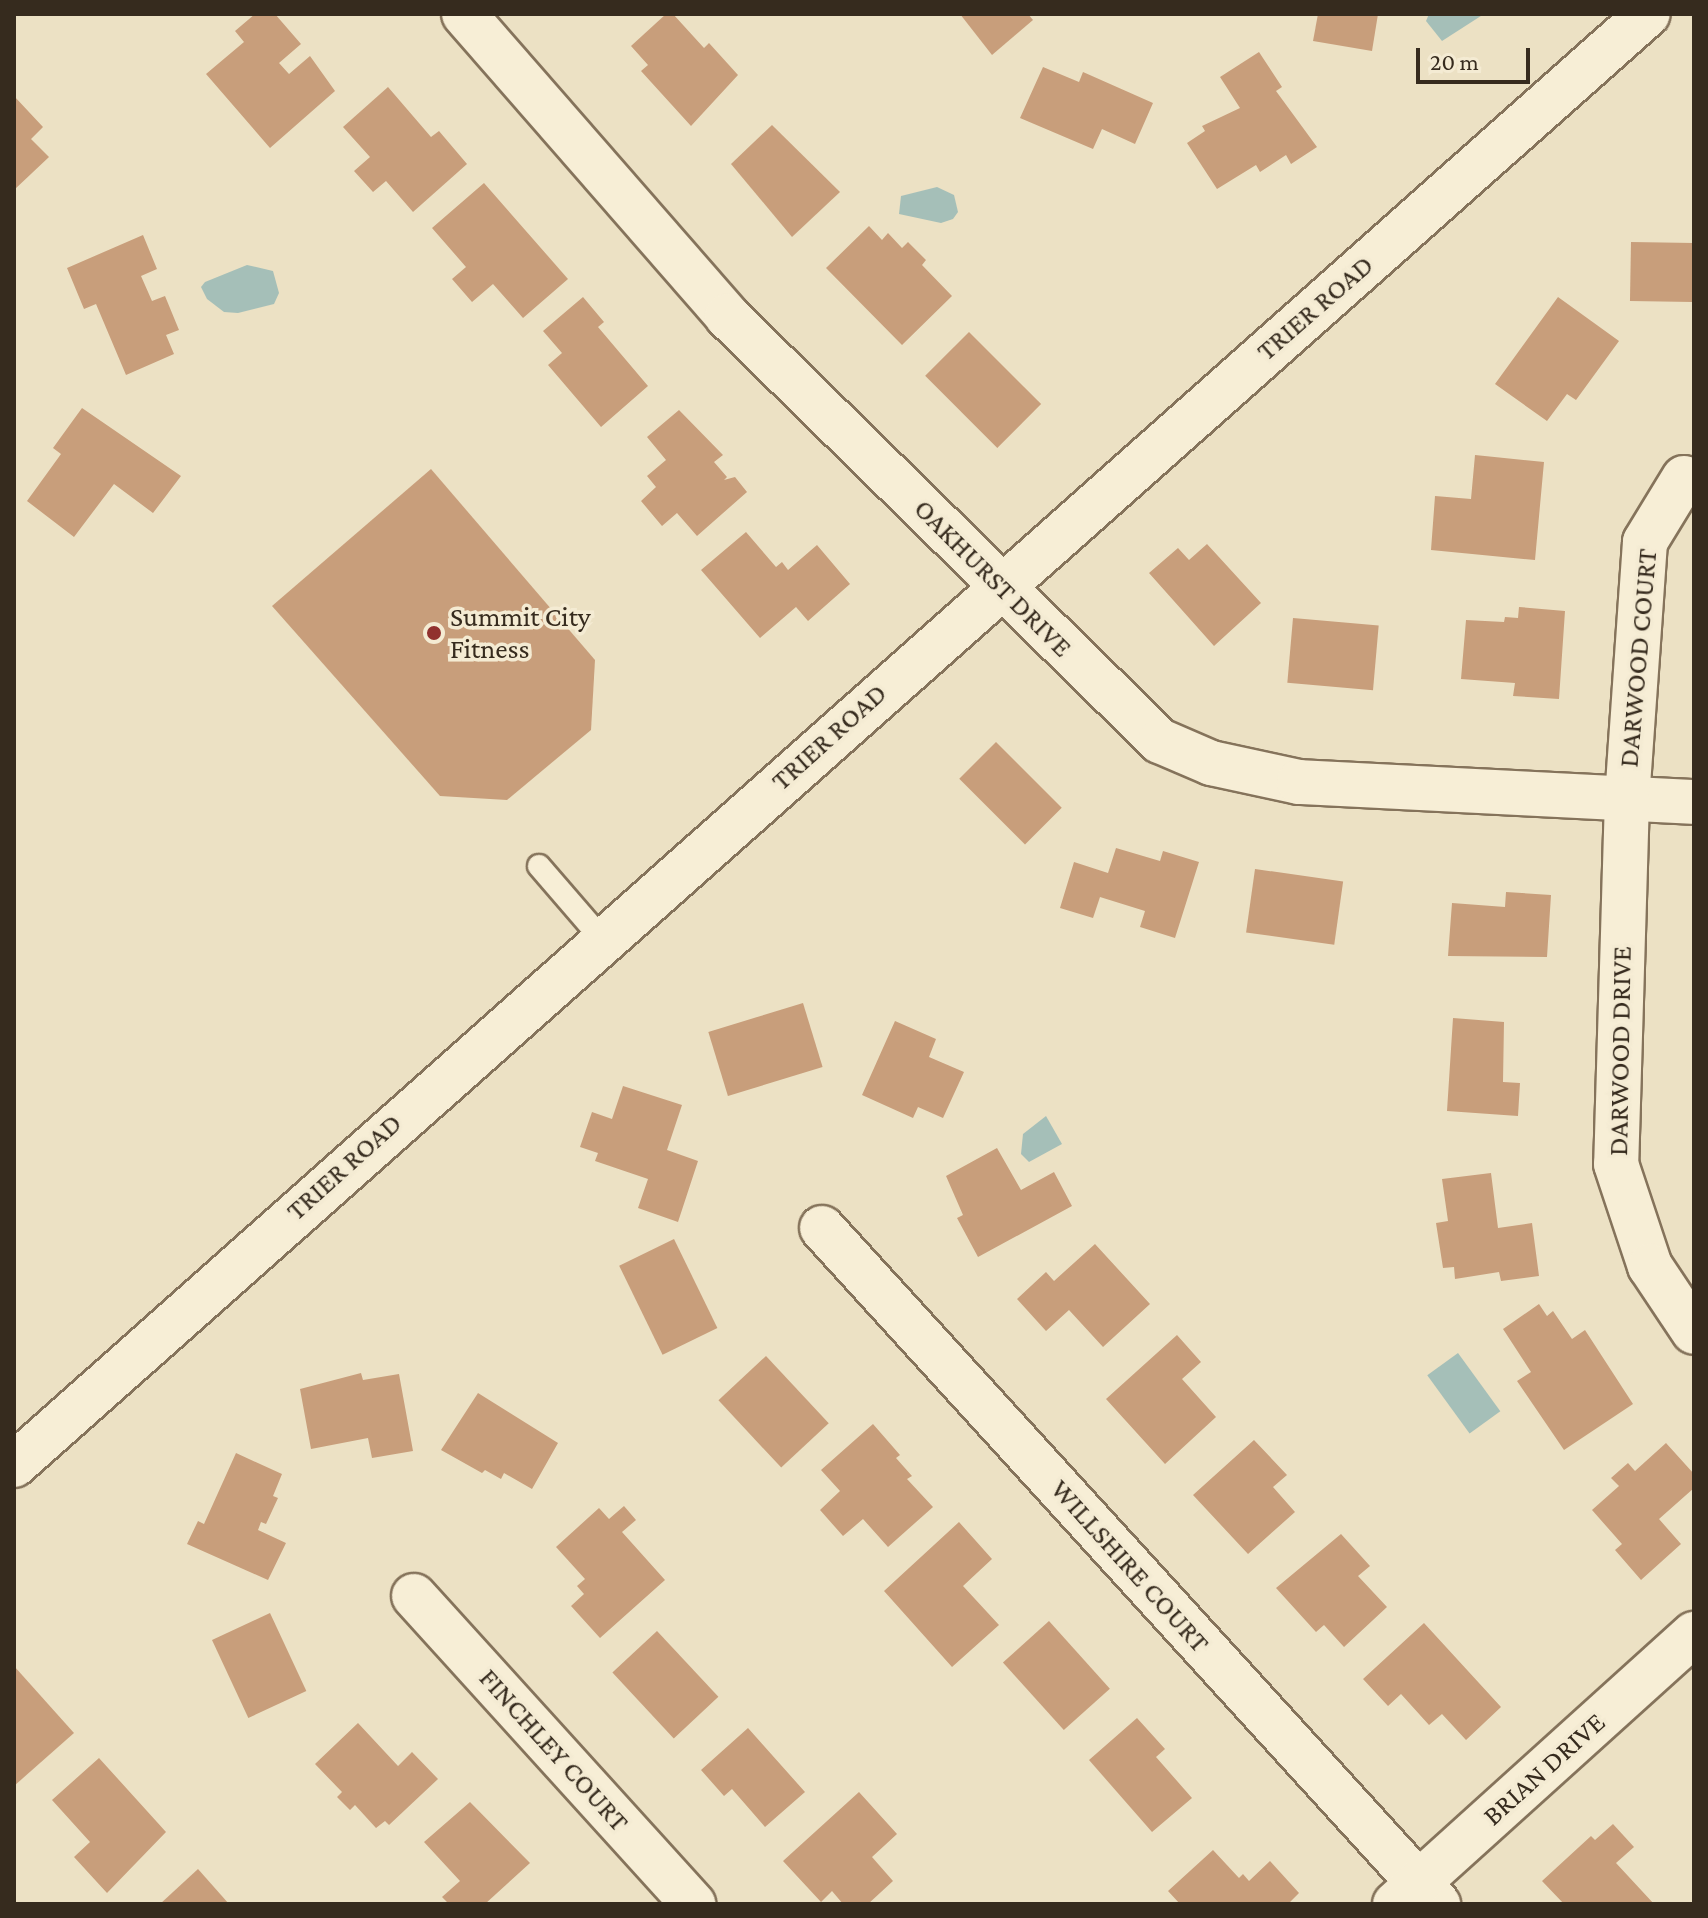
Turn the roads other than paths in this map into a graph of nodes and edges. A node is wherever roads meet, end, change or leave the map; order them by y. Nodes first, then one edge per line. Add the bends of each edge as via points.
1 (464, 14) edge
2 (1648, 14) edge
3 (1684, 478) dead end
4 (999, 586) junction
5 (1627, 799) junction
6 (1694, 802) edge
7 (539, 866) dead end
8 (602, 939) junction
9 (822, 1228) dead end
10 (1694, 1332) edge
11 (14, 1465) edge
12 (414, 1596) dead end
13 (1694, 1634) edge
14 (1417, 1897) edge
15 (693, 1904) edge

1 - 4 street, OAKHURST DRIVE via 727,316
2 - 4 street, TRIER ROAD
3 - 5 street, DARWOOD COURT via 1645,542
4 - 5 street, OAKHURST DRIVE via 1130,716 1160,741 1211,763 1299,782
4 - 8 street, TRIER ROAD
5 - 6 street, OAKHURST DRIVE
5 - 10 street, DARWOOD DRIVE via 1616,1164 1650,1266
7 - 8 lane
8 - 11 street, TRIER ROAD
9 - 14 street, WILLSHIRE COURT
12 - 15 street, FINCHLEY COURT
13 - 14 street, BRIAN DRIVE

